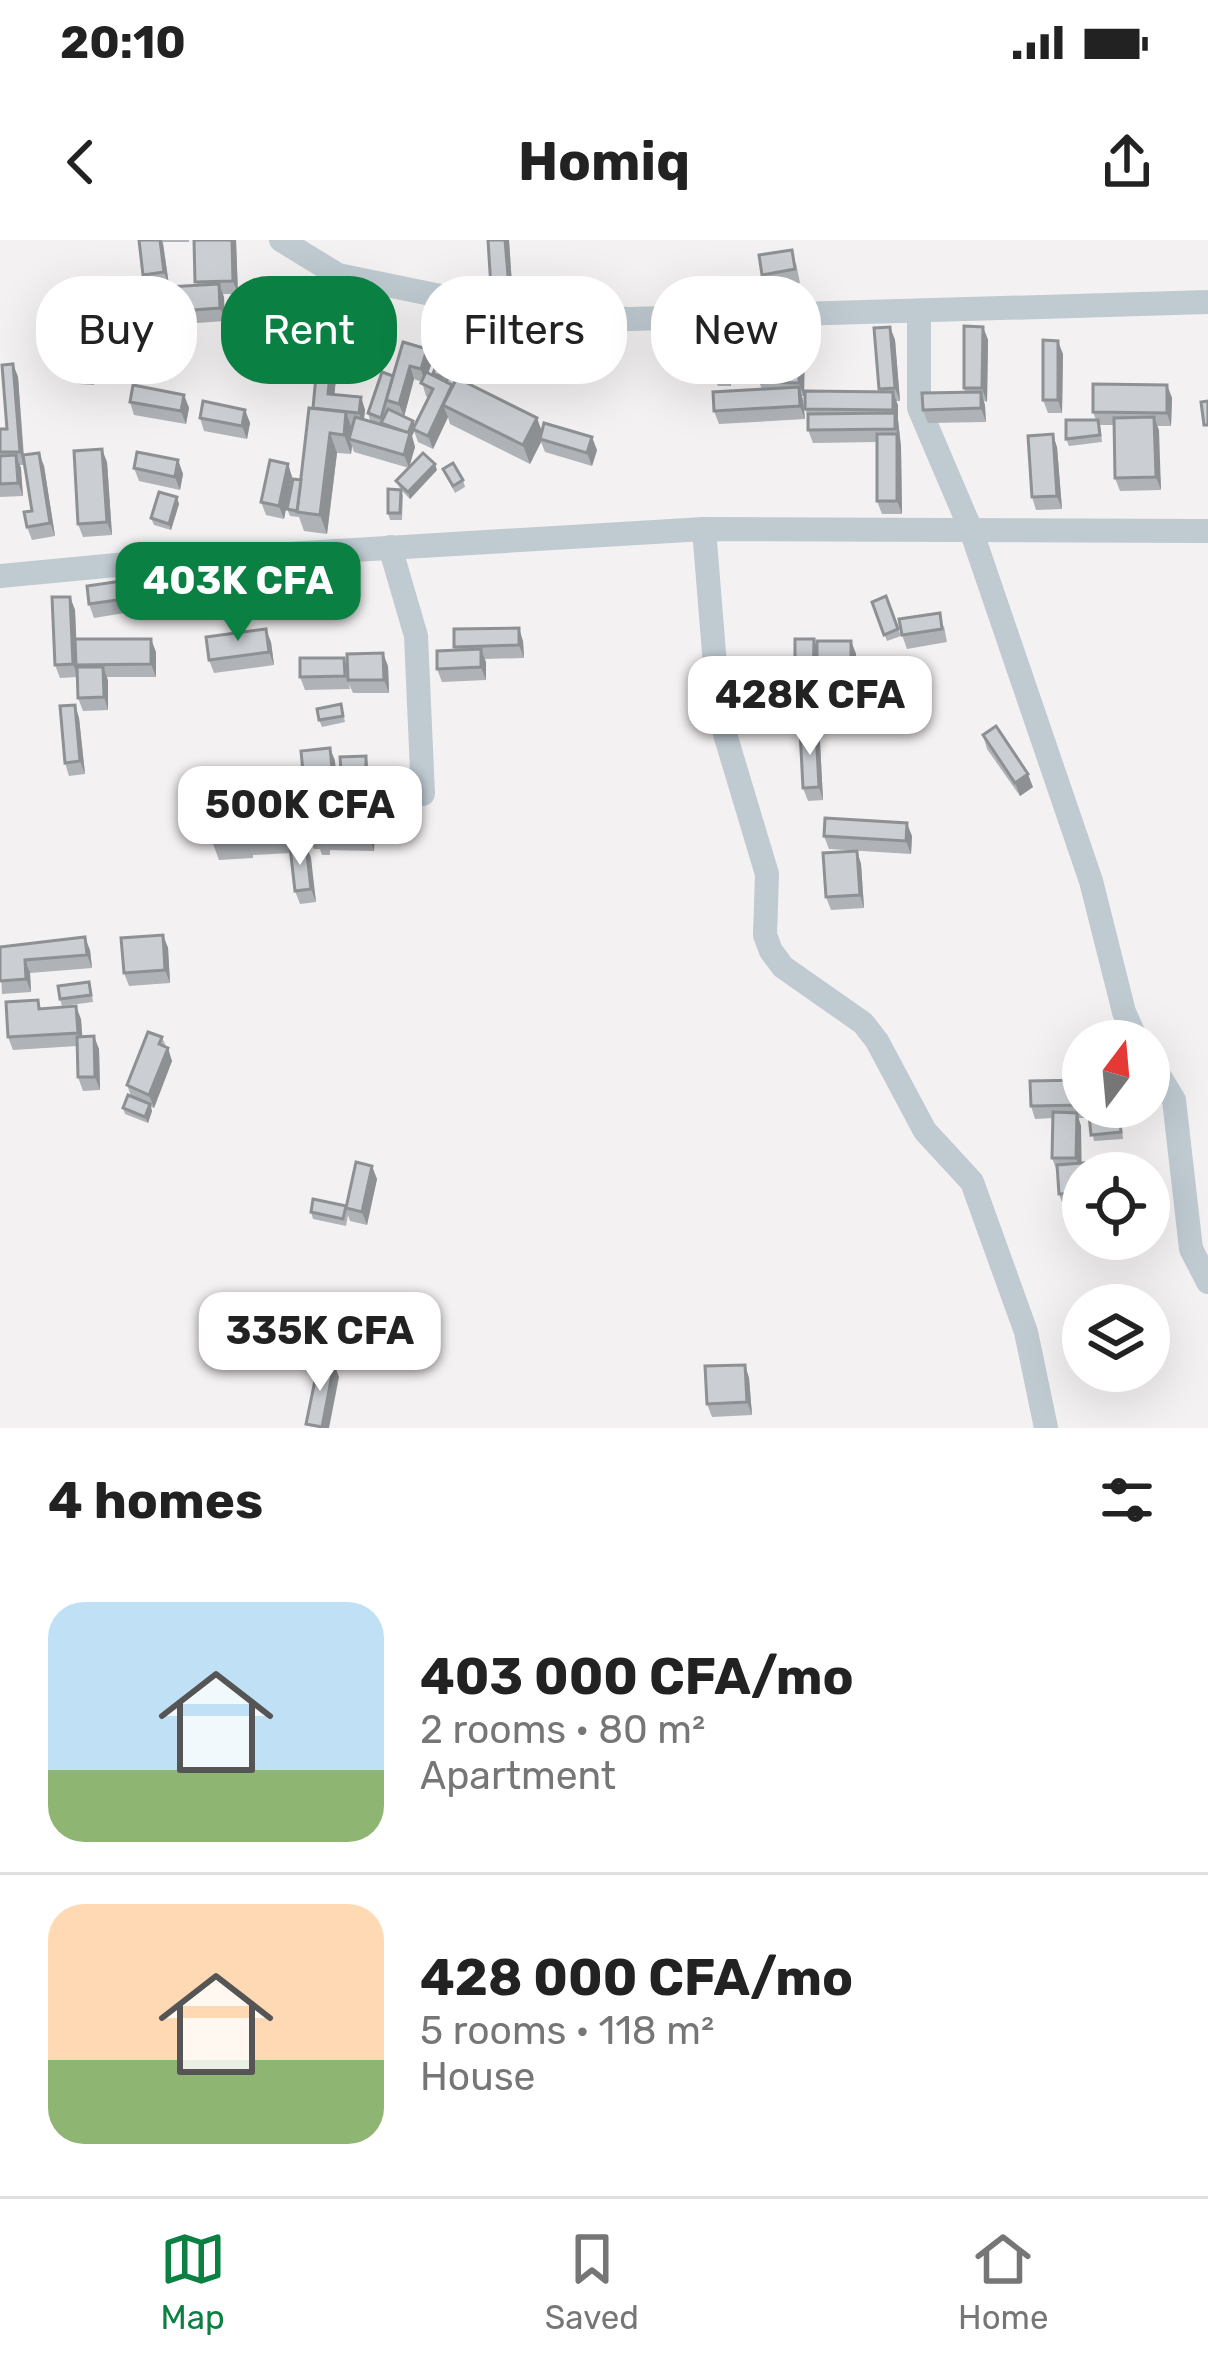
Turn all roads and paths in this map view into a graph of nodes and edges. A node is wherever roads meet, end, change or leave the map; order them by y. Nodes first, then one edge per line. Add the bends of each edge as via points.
1 (280, 240) edge
2 (1208, 302) edge
3 (919, 310) junction
4 (704, 529) junction
5 (971, 530) junction
6 (1208, 531) edge
7 (391, 547) junction
8 (0, 577) edge
9 (423, 794) dead end
10 (1128, 1020) edge
11 (1170, 1093) edge
12 (1208, 1282) edge
13 (1046, 1428) edge

1 - 3 street via 338,275 533,315
2 - 3 street
3 - 5 street via 919,408
4 - 5 street
4 - 7 street
4 - 13 street via 717,690 766,874 771,951 863,1023 925,1131 972,1182 1026,1332
5 - 6 street
5 - 10 street via 1091,881
7 - 8 street
7 - 9 street via 416,635
11 - 12 street via 1192,1249

